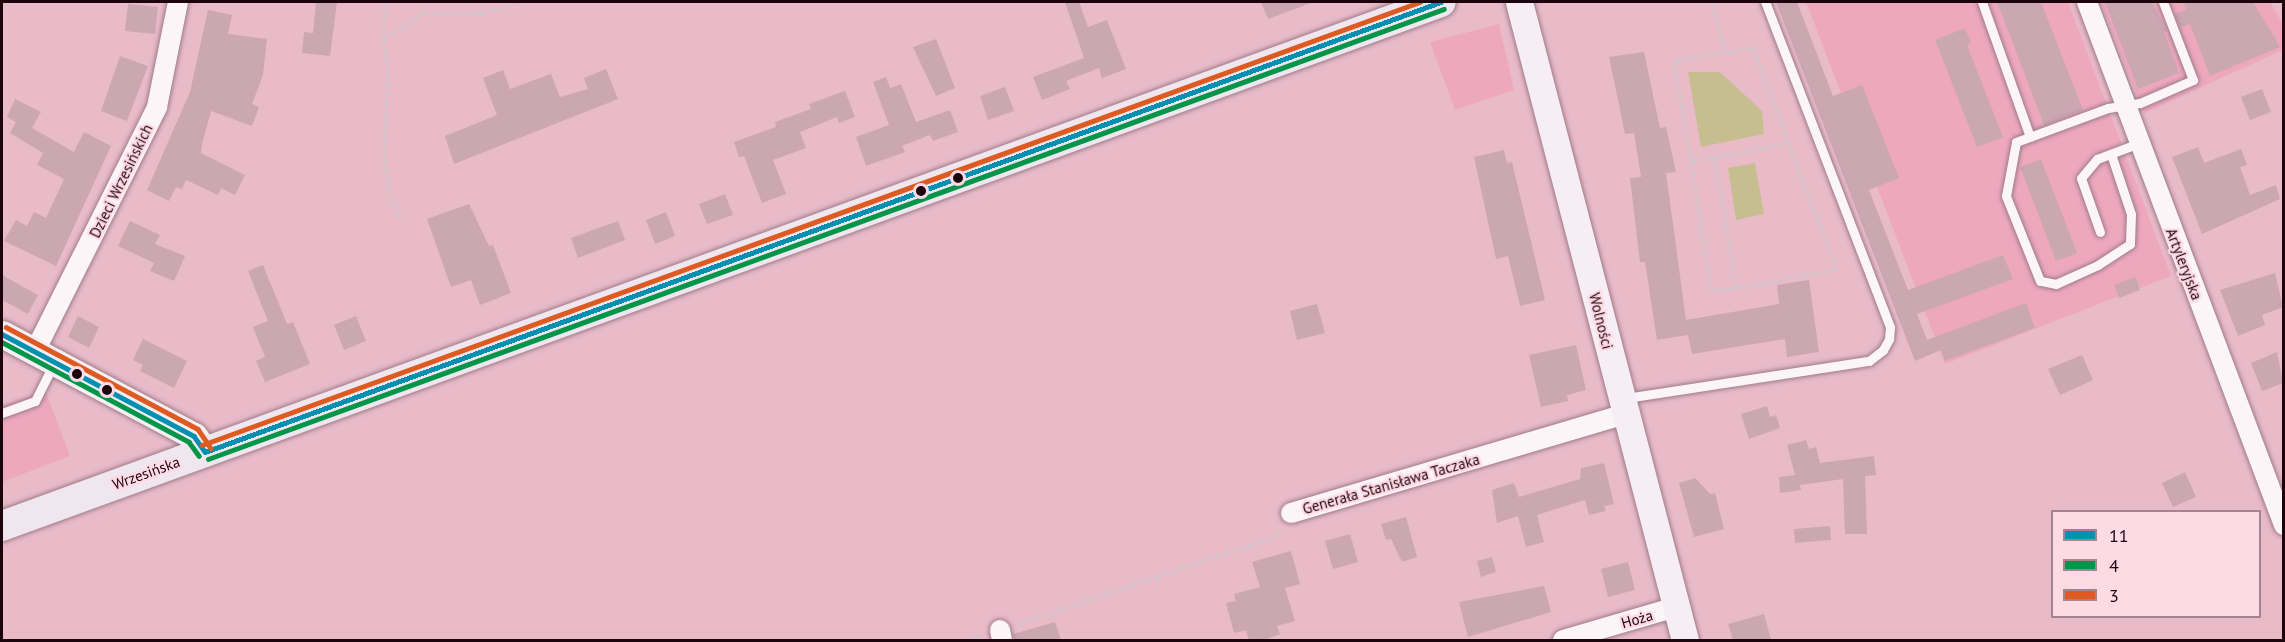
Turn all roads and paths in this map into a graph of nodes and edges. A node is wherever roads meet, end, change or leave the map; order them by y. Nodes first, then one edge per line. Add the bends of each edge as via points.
1 (178, 2) edge
2 (386, 2) edge
3 (521, 2) edge
4 (1441, 2) edge
5 (1520, 2) edge
6 (1712, 2) edge
7 (1765, 2) edge
8 (1982, 2) edge
9 (2087, 2) edge
10 (2163, 2) edge
11 (383, 38) junction
12 (1725, 49) junction
13 (2125, 106) junction
14 (2030, 137) junction
15 (1789, 142) junction
16 (2139, 143) junction
17 (2111, 154) junction
18 (1714, 158) junction
19 (1690, 161) junction
20 (400, 217) dead end
21 (2100, 232) dead end
22 (1737, 288) junction
23 (2, 334) edge
24 (45, 357) junction
25 (1622, 406) junction
26 (2, 413) edge
27 (205, 452) junction
28 (1291, 513) joint
29 (2283, 525) edge
30 (2, 526) edge
31 (1676, 608) junction
32 (1001, 635) edge
33 (965, 640) edge
34 (1563, 640) edge
35 (1685, 640) edge

1 - 24 street, Dzieci Wrzesińskich via 157,107
2 - 11 path
3 - 11 path via 480,13 422,14
4 - 27 main road, Wrzesińska
5 - 25 street, Wolności
6 - 12 path
7 - 25 lane via 1890,327 1889,339 1869,361
8 - 14 lane
9 - 13 street, Artyleryjska
10 - 13 lane via 2193,80
11 - 20 path via 388,73 384,156 391,195
12 - 15 path via 1754,47
12 - 19 path via 1674,61
13 - 14 lane via 2108,108
13 - 16 street, Artyleryjska
14 - 17 lane via 2016,142 2006,196 2040,281 2056,284 2098,266 2130,244 2131,214
15 - 18 path
15 - 22 path via 1836,269
16 - 17 lane
16 - 29 street, Artyleryjska
17 - 21 lane via 2097,159 2081,178
18 - 19 path
18 - 22 path
19 - 22 path via 1712,290
23 - 24 street
24 - 26 lane via 35,400
24 - 27 street via 194,436
25 - 28 street, Generała Stanisława Taczaka
25 - 31 street, Wolności
27 - 30 main road, Wrzesińska
28 - 32 path, Generała Stanisława Taczaka via 1274,537
31 - 34 street, Hoża
31 - 35 street, Wolności
32 - 33 path, Generała Stanisława Taczaka

